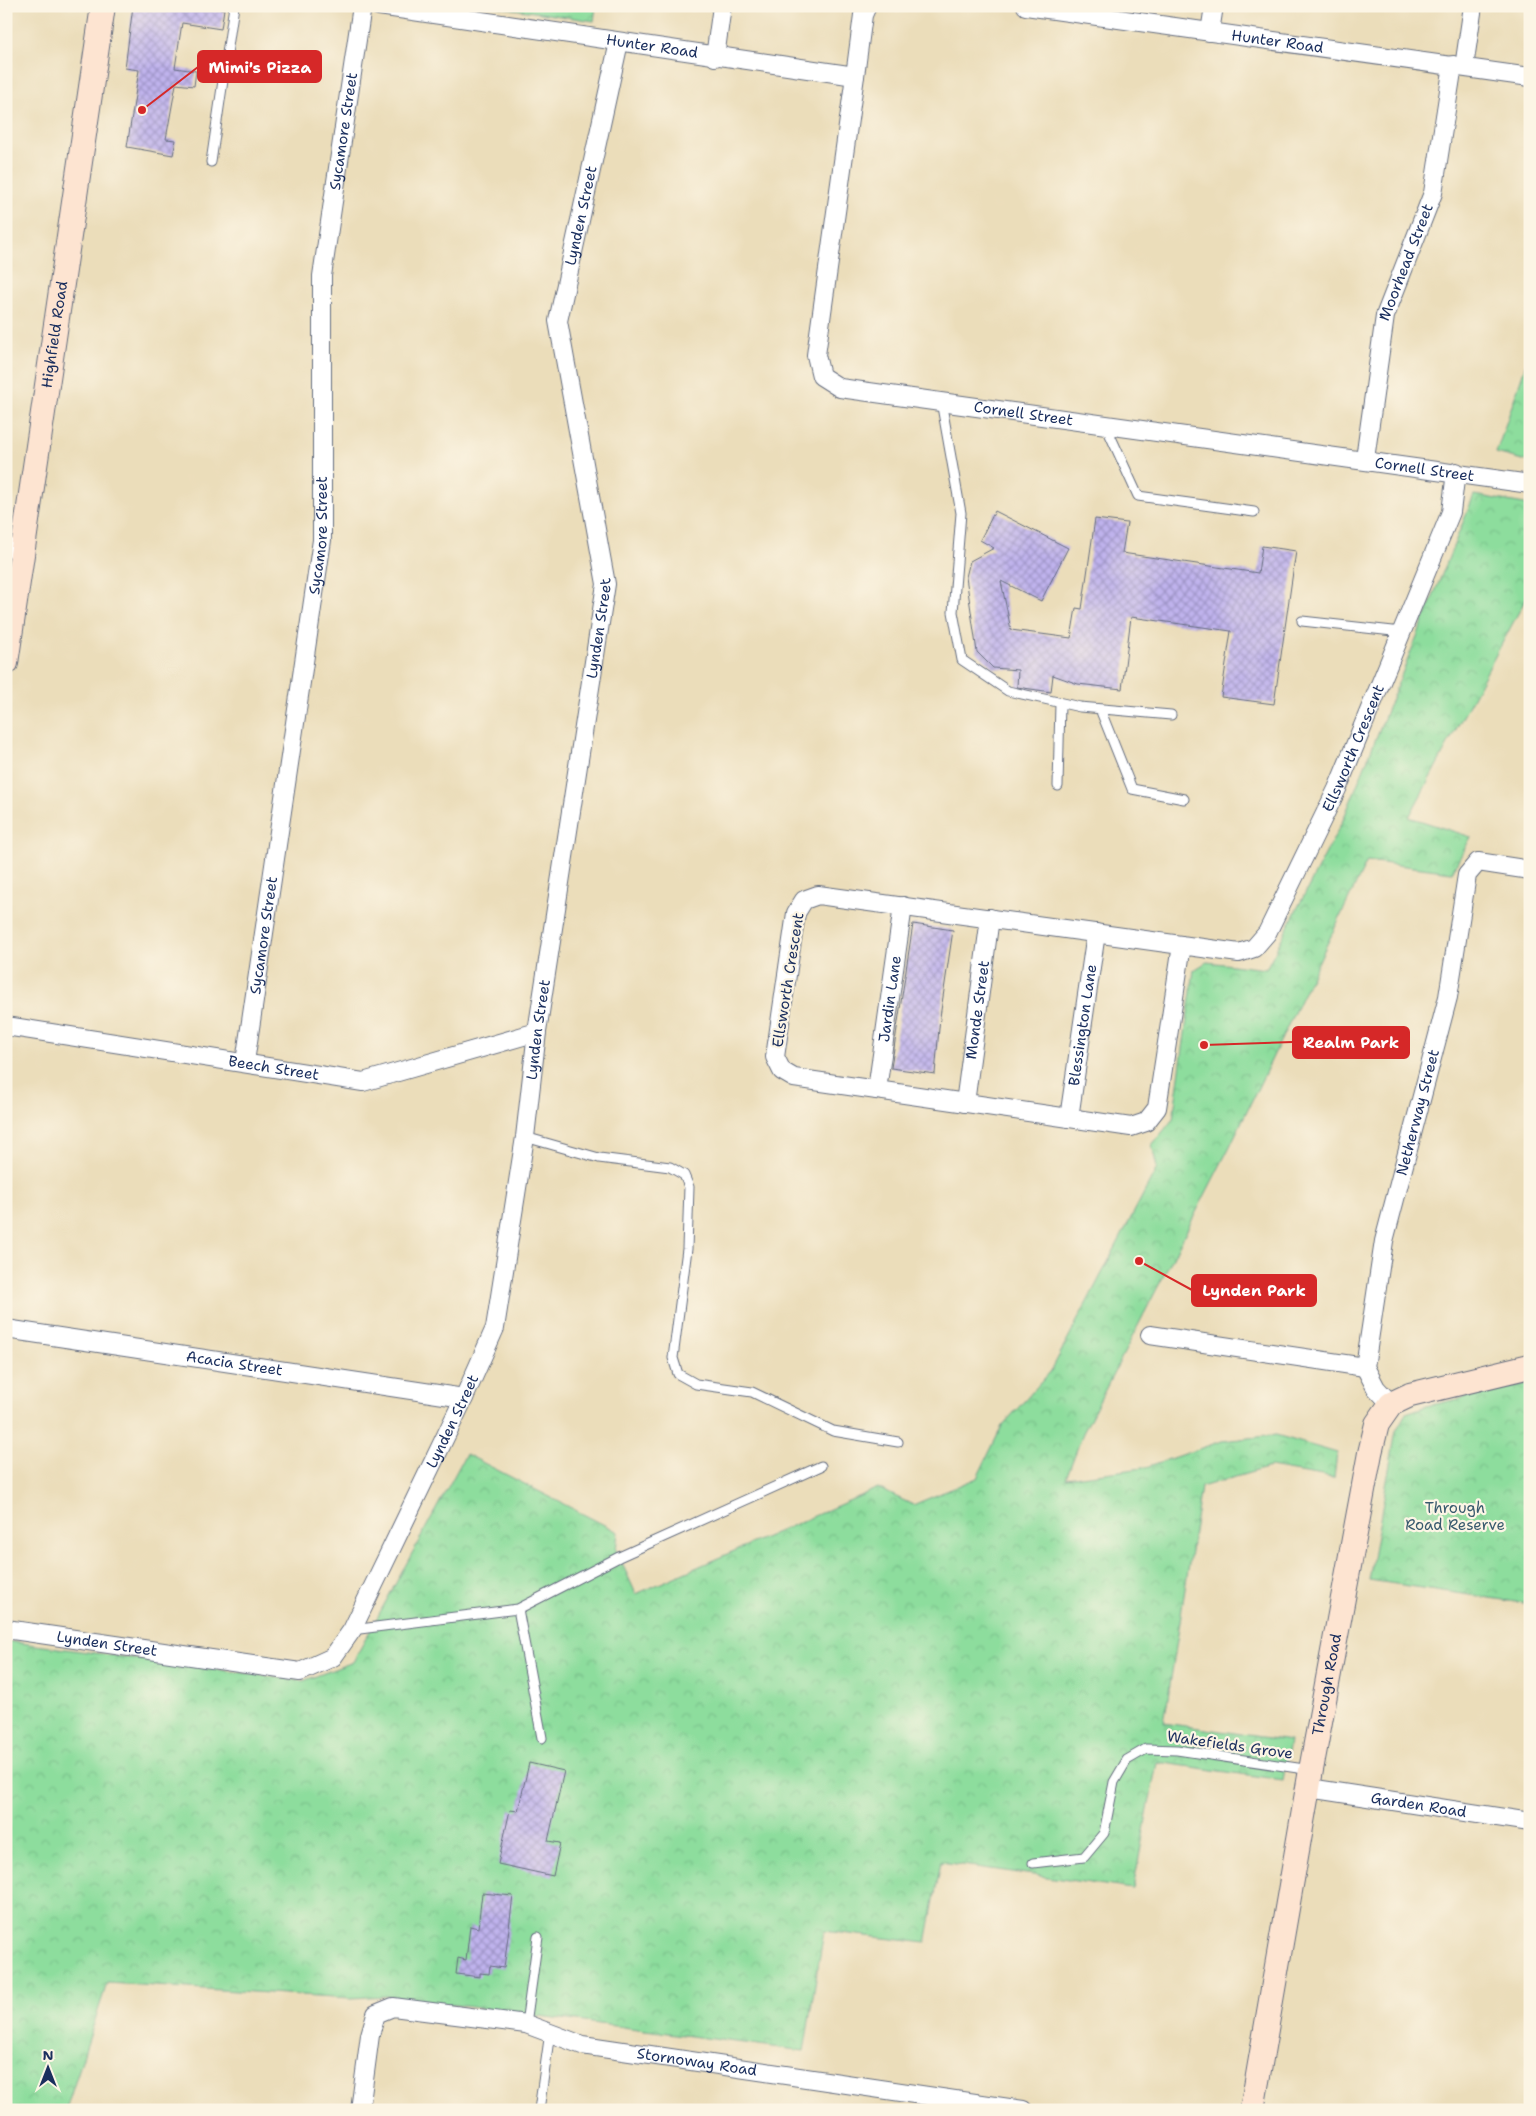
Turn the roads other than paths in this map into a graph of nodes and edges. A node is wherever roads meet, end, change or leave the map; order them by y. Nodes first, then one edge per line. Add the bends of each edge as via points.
1 (103, 6) edge
2 (234, 6) edge
3 (362, 6) edge
4 (379, 6) edge
5 (722, 6) edge
6 (867, 6) edge
7 (1026, 6) edge
8 (1214, 6) edge
9 (1473, 6) edge
10 (1210, 32) junction
11 (619, 42) junction
12 (715, 56) junction
13 (1458, 66) junction
14 (855, 76) junction
15 (1530, 77) edge
16 (211, 162) dead end
17 (941, 401) junction
18 (1105, 424) junction
19 (1364, 459) junction
20 (1456, 472) junction
21 (1530, 484) edge
22 (1254, 512) dead end
23 (14, 549) edge
24 (1302, 621) dead end
25 (1403, 632) junction
26 (6, 662) edge
27 (1060, 703) junction
28 (1100, 709) junction
29 (1170, 715) dead end
30 (1058, 786) dead end
31 (1184, 799) dead end
32 (1530, 870) edge
33 (903, 906) junction
34 (990, 918) junction
35 (1096, 932) junction
36 (1182, 945) junction
37 (6, 1026) edge
38 (537, 1032) junction
39 (245, 1062) junction
40 (877, 1090) junction
41 (965, 1103) junction
42 (1069, 1118) junction
43 (525, 1137) junction
44 (6, 1330) edge
45 (1150, 1335) dead end
46 (1530, 1366) edge
47 (1365, 1367) junction
48 (464, 1398) junction
49 (1391, 1404) junction
50 (898, 1442) dead end
51 (822, 1466) dead end
52 (518, 1609) junction
53 (6, 1629) edge
54 (352, 1630) junction
55 (542, 1738) dead end
56 (1310, 1779) junction
57 (1530, 1822) edge
58 (1033, 1863) dead end
59 (538, 1937) dead end
60 (526, 2024) junction
61 (550, 2032) junction
62 (360, 2110) edge
63 (539, 2110) edge
64 (1023, 2110) edge
65 (1252, 2110) edge

1 - 23 street, Highfield Road
2 - 16 lane
3 - 39 street, Sycamore Street via 322,276 322,540
4 - 11 street, Hunter Road
5 - 12 street
6 - 14 street
7 - 10 street, Hunter Road
8 - 10 street
9 - 13 street, Moorhead Street
10 - 13 street, Hunter Road
11 - 12 street, Hunter Road
11 - 38 street, Lynden Street via 558,321 606,584
12 - 14 street, Hunter Road
13 - 15 street, Hunter Road
13 - 19 street, Moorhead Street via 1434,193 1385,316
14 - 17 street, Cornell Street via 816,355 822,376 840,388
17 - 18 street, Cornell Street
17 - 27 lane via 961,513 953,612 962,660 1008,691
18 - 19 street, Cornell Street
18 - 22 lane via 1138,496
19 - 20 street, Cornell Street
20 - 21 street, Cornell Street
20 - 25 street, Ellsworth Crescent via 1451,512
23 - 26 street, Highfield Road
24 - 25 lane
25 - 36 street, Ellsworth Crescent via 1337,789 1267,933 1254,948 1239,954
27 - 28 lane
27 - 30 lane
28 - 29 lane
28 - 31 lane via 1132,789
32 - 47 street, Netherway Street via 1478,862 1467,876 1448,997 1384,1241
33 - 34 street, Ellsworth Crescent
33 - 40 street, Jardin Lane
33 - 40 street, Ellsworth Crescent via 818,895 804,900 796,913 776,1057 782,1071 794,1078
34 - 35 street, Ellsworth Crescent
34 - 41 street, Monde Street
35 - 36 street, Ellsworth Crescent
35 - 42 street, Blessington Lane
36 - 42 street, Ellsworth Crescent via 1157,1108 1146,1122 1131,1127
37 - 39 street, Beech Street
38 - 39 street, Beech Street via 363,1082
38 - 43 street, Lynden Street
40 - 41 street, Ellsworth Crescent
41 - 42 street, Ellsworth Crescent
43 - 48 street, Lynden Street via 495,1328
43 - 50 lane via 599,1158 670,1167 684,1175 689,1187 687,1249 672,1358 678,1374 696,1384 752,1392 833,1431
44 - 48 street, Acacia Street
45 - 47 street
46 - 49 street via 1410,1395
47 - 49 street via 1376,1388
48 - 54 street, Lynden Street
49 - 56 street, Through Road via 1378,1424 1370,1453
51 - 52 lane via 619,1557
52 - 54 lane
52 - 55 lane
53 - 54 street, Lynden Street via 300,1672 334,1657
56 - 57 street, Garden Road
56 - 58 lane, Wakefields Grove via 1177,1750 1146,1749 1127,1760 1114,1782 1104,1833 1084,1857
56 - 65 street, Through Road
59 - 60 lane
60 - 61 street, Stornoway Road
60 - 62 street, Stornoway Road via 393,2007 376,2014
61 - 63 lane
61 - 64 street, Stornoway Road via 582,2045

